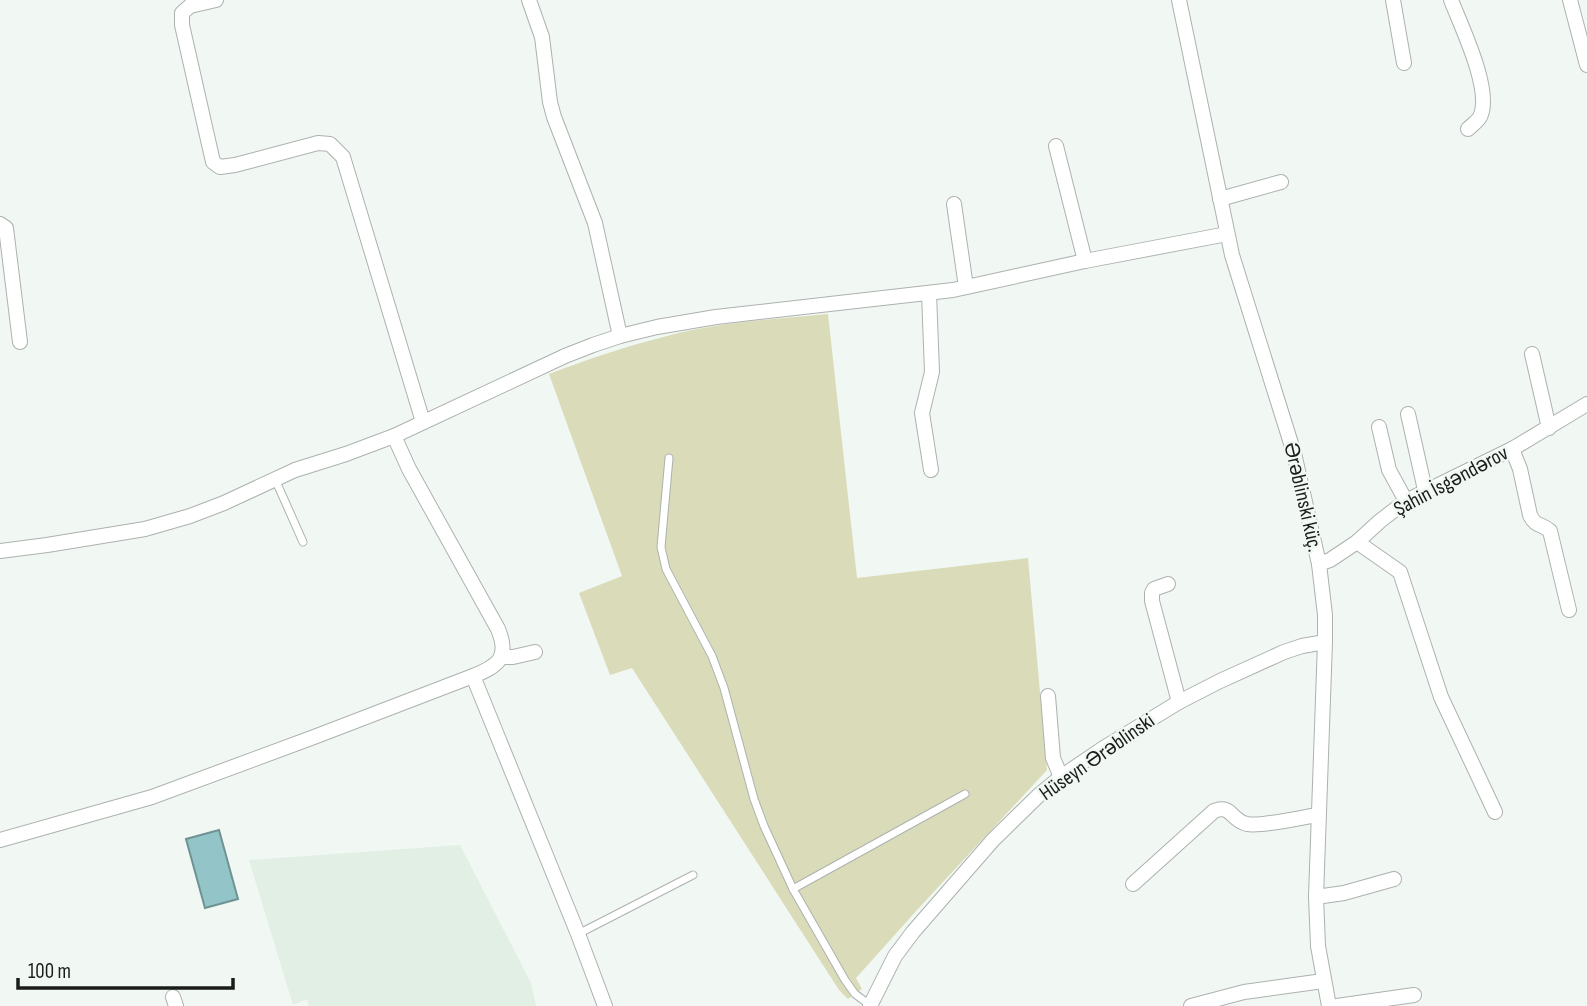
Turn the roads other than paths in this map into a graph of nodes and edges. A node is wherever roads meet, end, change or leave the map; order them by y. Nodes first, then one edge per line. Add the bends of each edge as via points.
1 (216, 0) edge
2 (529, 0) edge
3 (1179, 0) edge
4 (1393, 0) edge
5 (1451, 0) edge
6 (1570, 0) edge
7 (1404, 63) dead end
8 (1587, 65) edge
9 (1468, 129) dead end
10 (1056, 146) dead end
11 (1281, 182) dead end
12 (1220, 199) junction
13 (954, 204) dead end
14 (0, 224) edge
15 (1227, 234) junction
16 (1085, 261) junction
17 (966, 287) junction
18 (929, 293) junction
19 (620, 336) junction
20 (20, 342) dead end
21 (1532, 354) dead end
22 (1587, 404) edge
23 (1408, 414) dead end
24 (423, 422) junction
25 (1379, 427) dead end
26 (1549, 428) junction
27 (394, 436) junction
28 (1512, 449) junction
29 (669, 458) dead end
30 (931, 470) dead end
31 (274, 479) junction
32 (1425, 490) junction
33 (1406, 501) junction
34 (303, 542) dead end
35 (1357, 542) junction
36 (0, 551) edge
37 (1319, 564) junction
38 (1168, 584) dead end
39 (1569, 610) dead end
40 (1325, 642) junction
41 (535, 652) dead end
42 (501, 657) junction
43 (473, 676) junction
44 (1048, 695) dead end
45 (1179, 702) junction
46 (1062, 777) junction
47 (965, 794) dead end
48 (1495, 812) dead end
49 (1318, 815) junction
50 (0, 840) edge
51 (693, 875) dead end
52 (1394, 880) dead end
53 (1133, 884) dead end
54 (793, 890) junction
55 (1316, 897) junction
56 (579, 934) junction
57 (1323, 981) junction
58 (1414, 995) dead end
59 (605, 1006) edge
60 (870, 1006) edge
61 (1191, 1006) edge
62 (1329, 1006) edge
63 (1337, 1006) edge

1 - 24 street via 190,6 182,13 213,162 220,167 235,166 318,143 330,144 343,157
2 - 19 street via 542,37 554,117 595,223
3 - 12 street, Ərəblinski küç.
4 - 7 street
5 - 9 street via 1481,82 1479,119
6 - 8 street
10 - 16 street
11 - 12 street
12 - 15 street, Ərəblinski küç.
13 - 17 street
14 - 20 street via 6,228
15 - 16 street
15 - 37 street, Ərəblinski küç. via 1291,441
16 - 17 street
17 - 18 street
18 - 19 street via 716,317
18 - 30 street via 932,372 922,413
19 - 24 street via 565,356
21 - 26 street
22 - 26 street, Şahin İsgəndərov
23 - 32 street
24 - 27 street
25 - 33 street via 1389,470
26 - 28 street, Şahin İsgəndərov
27 - 31 street
27 - 42 street via 498,629
28 - 32 street, Şahin İsgəndərov
28 - 39 street via 1530,516 1550,531
29 - 54 lane via 661,547 666,569 712,656 754,799
31 - 34 lane
31 - 36 street via 172,522
32 - 33 street, Şahin İsgəndərov
33 - 35 street, Şahin İsgəndərov
35 - 37 street, Şahin İsgəndərov
35 - 48 street via 1399,572 1438,690
37 - 40 street, Ərəblinski küç.
38 - 45 street via 1154,589 1152,601
40 - 45 street, Hüseyn Ərəblinski via 1284,652
40 - 49 street, Ərəblinski küç.
41 - 42 street
42 - 43 street via 498,664
43 - 50 street via 152,797
43 - 56 street
44 - 46 street via 1053,758
45 - 46 street, Hüseyn Ərəblinski
46 - 60 street, Hüseyn Ərəblinski via 993,840 913,932 895,956
47 - 54 lane
49 - 53 street via 1250,825 1221,808
49 - 55 street, Ərəblinski küç.
51 - 56 lane
52 - 55 street
54 - 60 lane via 845,981
55 - 57 street, Ərəblinski küç.
56 - 59 street
57 - 61 street via 1244,992
57 - 62 street, Ərəblinski küç.
58 - 63 street

